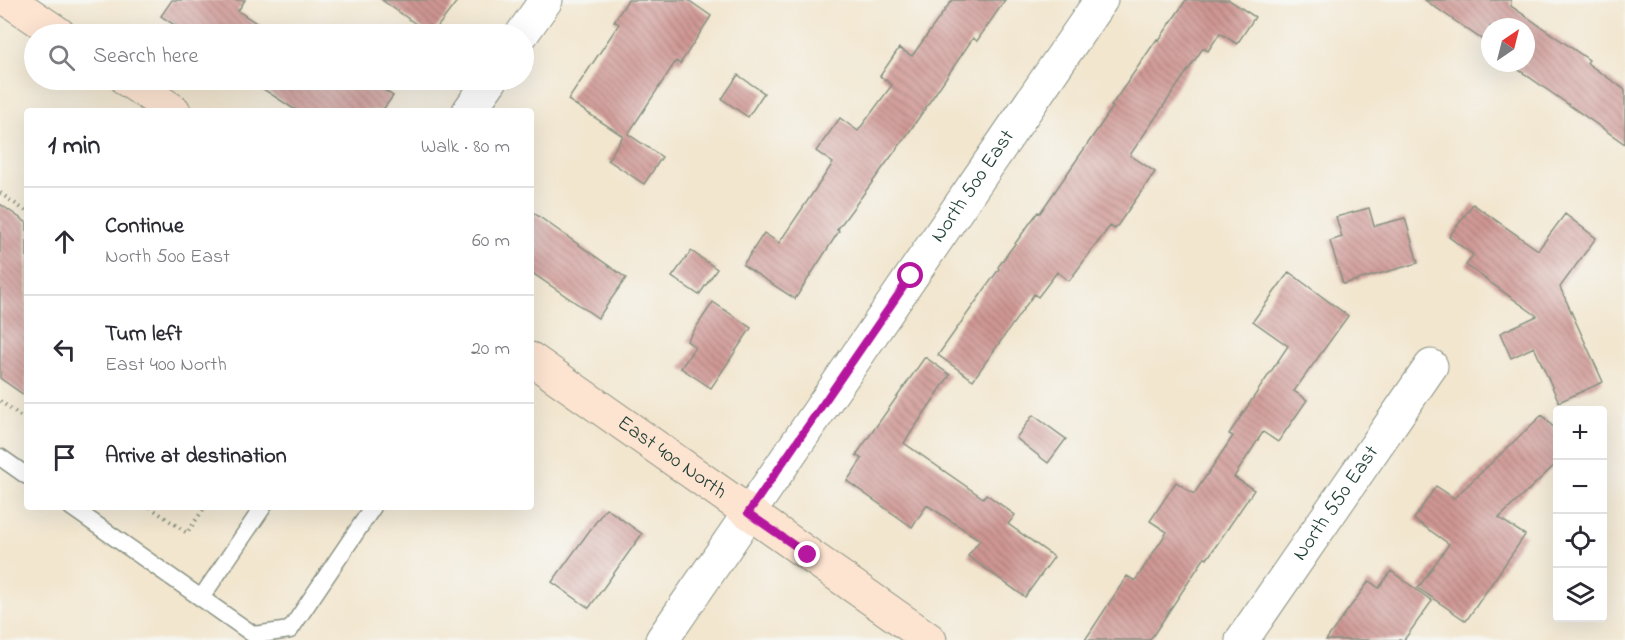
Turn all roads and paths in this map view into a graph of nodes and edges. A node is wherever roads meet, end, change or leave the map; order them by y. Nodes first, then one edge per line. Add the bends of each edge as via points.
1 (9, 0) edge
2 (546, 0) edge
3 (1101, 0) edge
4 (44, 24) edge
5 (529, 24) edge
6 (142, 90) edge
7 (484, 90) edge
8 (169, 108) edge
9 (471, 108) edge
10 (0, 193) edge
11 (24, 210) edge
12 (534, 361) edge
13 (1431, 366) dead end
14 (0, 401) edge
15 (24, 419) edge
16 (0, 457) edge
17 (24, 474) edge
18 (75, 510) edge
19 (154, 510) edge
20 (203, 510) edge
21 (261, 510) edge
22 (371, 510) edge
23 (748, 513) junction
24 (201, 598) junction
25 (662, 640) edge
26 (930, 640) edge
27 (1242, 640) edge

1 - 4 main road
2 - 5 street
3 - 23 street, North 500 East
6 - 8 main road
7 - 9 street
10 - 11 path
12 - 23 main road, East 400 North
13 - 27 street, North 550 East
14 - 15 path
16 - 17 lane
18 - 24 lane
19 - 20 path via 188,533
21 - 24 lane
22 - 24 lane via 290,630 254,635
23 - 25 street, North 500 East
23 - 26 main road, East 400 North

